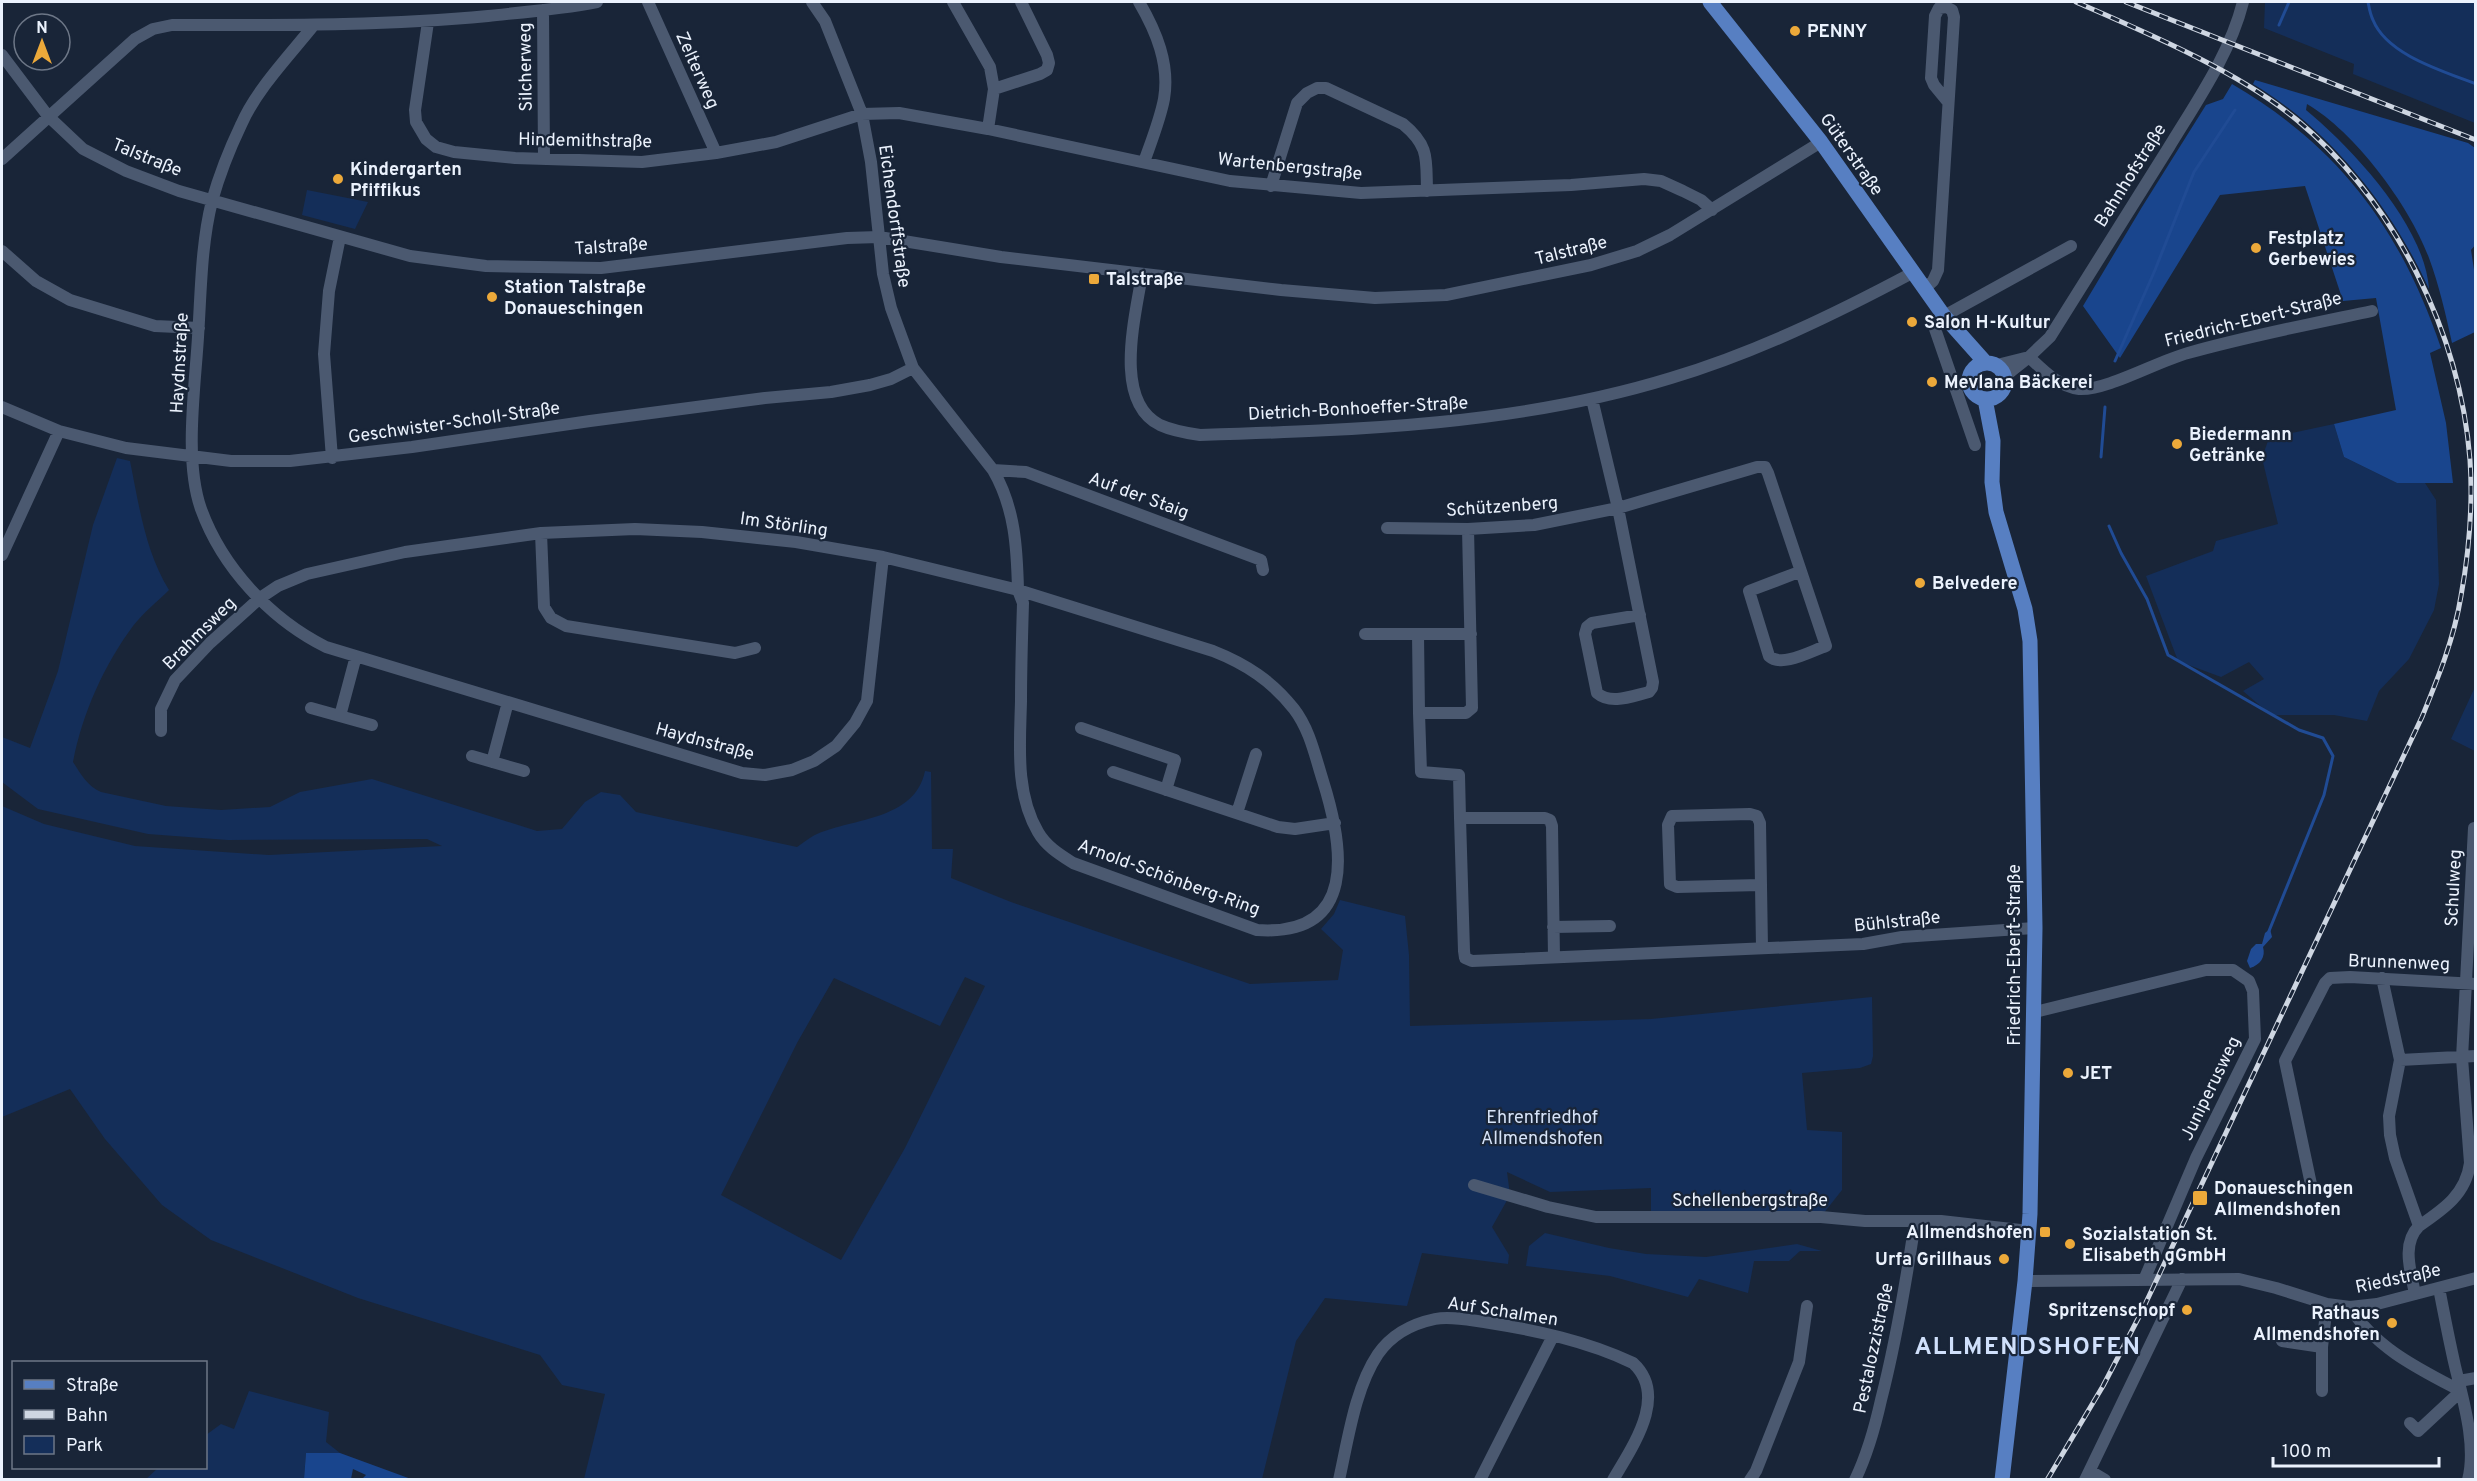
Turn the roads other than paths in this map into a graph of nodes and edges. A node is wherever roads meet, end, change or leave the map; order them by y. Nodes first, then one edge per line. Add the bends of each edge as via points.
1 (597, 2) edge
2 (648, 2) edge
3 (812, 2) edge
4 (953, 2) edge
5 (1021, 2) edge
6 (1139, 2) edge
7 (1710, 2) edge
8 (2243, 2) edge
9 (543, 10) junction
10 (428, 22) junction
11 (313, 26) junction
12 (2, 55) edge
13 (994, 89) junction
14 (1948, 102) junction
15 (862, 114) junction
16 (48, 116) junction
17 (988, 129) junction
18 (1821, 142) junction
19 (716, 153) junction
20 (2, 159) edge
21 (544, 159) junction
22 (1144, 162) junction
23 (1271, 186) junction
24 (1427, 191) junction
25 (213, 200) junction
26 (1712, 210) junction
27 (340, 237) junction
28 (879, 237) junction
29 (2071, 246) dead end
30 (2, 251) edge
31 (1912, 273) junction
32 (1142, 274) junction
33 (1924, 289) junction
34 (2372, 311) dead end
35 (1944, 316) junction
36 (198, 328) junction
37 (2030, 357) junction
38 (913, 368) junction
39 (1990, 368) junction
40 (1992, 397) junction
41 (1592, 399) junction
42 (2, 407) edge
43 (59, 431) junction
44 (1975, 445) dead end
45 (192, 458) junction
46 (332, 458) junction
47 (993, 470) junction
48 (1618, 508) junction
49 (1387, 528) dead end
50 (1468, 529) junction
51 (541, 532) junction
52 (2, 555) edge
53 (883, 557) junction
54 (1263, 570) dead end
55 (1799, 572) junction
56 (1018, 590) junction
57 (260, 598) junction
58 (1640, 615) junction
59 (1365, 634) dead end
60 (1418, 634) junction
61 (1471, 634) junction
62 (755, 648) dead end
63 (356, 656) junction
64 (508, 702) junction
65 (310, 708) dead end
66 (1419, 713) junction
67 (340, 716) junction
68 (372, 725) dead end
69 (1081, 728) dead end
70 (161, 731) dead end
71 (1256, 754) dead end
72 (472, 756) dead end
73 (492, 762) junction
74 (524, 771) dead end
75 (1113, 772) dead end
76 (1166, 790) junction
77 (1237, 813) junction
78 (1460, 818) junction
79 (1335, 822) junction
80 (2474, 828) dead end
81 (1760, 885) junction
82 (1610, 926) dead end
83 (1553, 927) junction
84 (2035, 928) junction
85 (1762, 948) junction
86 (1554, 957) junction
87 (2382, 978) junction
88 (2471, 983) edge
89 (2035, 1012) junction
90 (2475, 1056) edge
91 (2462, 1058) junction
92 (2400, 1060) junction
93 (1474, 1185) dead end
94 (2312, 1189) dead end
95 (1915, 1222) junction
96 (2419, 1226) junction
97 (2029, 1231) junction
98 (2475, 1278) edge
99 (2182, 1279) junction
100 (2144, 1280) junction
101 (2025, 1281) junction
102 (2439, 1288) junction
103 (2415, 1294) junction
104 (2327, 1304) junction
105 (1807, 1306) dead end
106 (2350, 1307) junction
107 (1553, 1336) junction
108 (2282, 1341) dead end
109 (2322, 1347) junction
110 (2475, 1378) edge
111 (2460, 1386) junction
112 (2322, 1391) dead end
113 (2410, 1423) dead end
114 (2088, 1475) edge
115 (2001, 1477) edge
116 (1339, 1479) edge
117 (1479, 1479) edge
118 (1613, 1479) edge
119 (1750, 1479) edge
120 (1855, 1479) edge
121 (2105, 1479) edge
122 (2468, 1479) edge

1 - 9 street
2 - 19 street, Zelterweg
3 - 15 street, Eichendorffstraße via 825,21
4 - 13 street via 990,67
5 - 13 street via 1047,55 1047,70
6 - 22 street via 1164,57 1164,98
7 - 18 main road, Güterstraße
8 - 37 street, Bahnhofstraße via 2203,92 2050,338
9 - 10 street
9 - 21 street, Silcherweg
10 - 11 street
10 - 21 street, Hindemithstraße via 415,110 416,122 426,139 436,147 454,152
11 - 16 street via 172,25 153,29 135,39
11 - 25 street, Haydnstraße via 251,106
12 - 16 street, Talstraße
13 - 17 street
14 - 14 street via 1954,17 1946,6 1939,8 1935,16 1931,78
14 - 33 street via 1938,270
15 - 17 street, Wartenbergstraße via 899,113
15 - 19 street, Hindemithstraße via 776,142
15 - 28 street, Eichendorffstraße
16 - 20 street
16 - 25 street, Talstraße via 82,149 126,171
17 - 22 street, Wartenbergstraße
18 - 26 street, Talstraße
18 - 31 main road, Güterstraße
19 - 21 street, Hindemithstraße via 642,162
22 - 23 street, Wartenbergstraße
23 - 24 street, Wartenbergstraße via 1360,193
23 - 24 street via 1297,103 1307,93 1326,88 1413,132 1426,151
24 - 26 street, Wartenbergstraße via 1644,179 1661,181 1683,191
25 - 27 street, Talstraße
25 - 36 street, Haydnstraße via 204,238
26 - 32 street, Talstraße via 1637,251 1591,266 1446,295 1375,298
27 - 28 street, Talstraße via 443,262 601,268
27 - 46 street via 329,291 324,354
28 - 32 street, Talstraße
28 - 38 street, Eichendorffstraße via 891,308
29 - 35 street
30 - 36 street via 36,281 70,300 156,326
31 - 33 main road, Güterstraße
31 - 41 street, Dietrich-Bonhoeffer-Straße via 1835,314 1721,361 1671,379
32 - 41 street, Dietrich-Bonhoeffer-Straße via 1131,344 1134,392 1142,410 1158,424 1177,431 1200,435 1365,430 1476,420
33 - 35 main road, Güterstraße
34 - 37 street, Friedrich-Ebert-Straße via 2187,353 2096,388 2064,385
35 - 39 main road, Güterstraße
35 - 44 street via 1934,326
36 - 45 street, Haydnstraße
37 - 39 street, Bahnhofstraße
38 - 46 street, Geschwister-Scholl-Straße via 870,386 590,420
38 - 47 street, Eichendorffstraße
39 - 40 main road via 2003,389
39 - 40 main road, Güterstraße via 1969,374 1969,386 1973,393
40 - 84 main road, Friedrich-Ebert-Straße via 1996,512 2025,609 2030,641
41 - 48 street
42 - 43 street, Geschwister-Scholl-Straße
43 - 45 street, Geschwister-Scholl-Straße via 126,448
43 - 52 street
45 - 46 street, Geschwister-Scholl-Straße
45 - 57 street, Haydnstraße via 194,486 213,537 230,566
47 - 54 street, Auf der Staig via 1026,472 1261,560
47 - 56 street, Eichendorffstraße via 1004,488 1017,542
48 - 50 street, Schützenberg via 1534,525
48 - 55 street, Schützenberg via 1765,467
48 - 58 street
49 - 50 street, Schützenberg
50 - 61 street
51 - 53 street, Im Störling via 635,529 718,533
51 - 57 street, Im Störling via 405,552 307,574
51 - 62 street via 544,607 551,618 566,626 735,653
53 - 56 street, Im Störling
53 - 64 street, Haydnstraße via 867,701 836,746 792,770 765,775 742,773
55 - 55 street via 1826,646 1782,661 1774,660 1769,656 1749,591
56 - 79 street, Arnold-Schönberg-Ring via 1243,663 1271,684 1306,728
56 - 79 street, Arnold-Schönberg-Ring via 1023,603 1022,782 1028,810 1039,834 1052,849 1072,863 1257,930 1272,931 1295,928 1325,908 1338,873
57 - 63 street, Haydnstraße via 303,635
57 - 70 street, Brahmsweg via 175,680 161,709
58 - 58 street via 1652,688 1611,700 1603,698 1597,693 1587,627
59 - 60 street
60 - 61 street
60 - 66 street
61 - 66 street via 1472,708 1466,712
63 - 64 street, Haydnstraße
63 - 67 street
64 - 73 street
65 - 67 street
66 - 78 street, Bühlstraße via 1421,772 1459,775
67 - 68 street
69 - 76 street via 1175,760
71 - 77 street
72 - 73 street
73 - 74 street
75 - 76 street
76 - 77 street
77 - 79 street via 1295,829
78 - 83 street via 1550,820
78 - 86 street, Bühlstraße via 1465,958 1472,961
80 - 88 street, Schulweg
81 - 81 street via 1670,884 1668,825 1672,816 1757,816
81 - 85 street
82 - 83 street
83 - 86 street
84 - 85 street, Bühlstraße via 1902,937 1863,944
84 - 89 main road, Friedrich-Ebert-Straße
85 - 86 street, Bühlstraße
87 - 88 street, Brunnenweg
87 - 92 street
87 - 94 street, Brunnenweg via 2330,978 2285,1061
88 - 91 street, Schulweg
89 - 97 main road, Friedrich-Ebert-Straße
89 - 100 street, Juniperusweg via 2206,970 2233,970 2249,981 2255,1039 2196,1158
90 - 91 street
91 - 92 street
91 - 96 street, Schulweg via 2468,1177 2445,1209
92 - 96 street via 2389,1116 2390,1135
93 - 95 street, Schellenbergstraße via 1596,1217 1821,1216
95 - 97 street, Schellenbergstraße via 1941,1221
95 - 120 street, Pestalozzistraße via 1890,1366
96 - 103 street via 2412,1233 2409,1252
97 - 101 main road, Friedrich-Ebert-Straße
98 - 102 street, Riedstraße
99 - 100 street, Riedstraße
99 - 104 street, Riedstraße via 2238,1279
99 - 114 street
100 - 101 street, Riedstraße
101 - 115 main road, Friedrich-Ebert-Straße
102 - 103 street, Riedstraße
102 - 111 street
103 - 106 street, Riedstraße
104 - 106 street, Riedstraße
104 - 109 street
105 - 119 street via 1799,1362
106 - 111 street via 2376,1339 2410,1363
107 - 116 street, Auf Schalmen via 1465,1319 1437,1318 1410,1325 1394,1335 1369,1370
107 - 117 street
107 - 118 street, Auf Schalmen via 1634,1363 1649,1388 1645,1419
108 - 109 street
109 - 112 street
110 - 111 street
111 - 113 street via 2418,1431
111 - 122 street via 2473,1440
114 - 121 street

